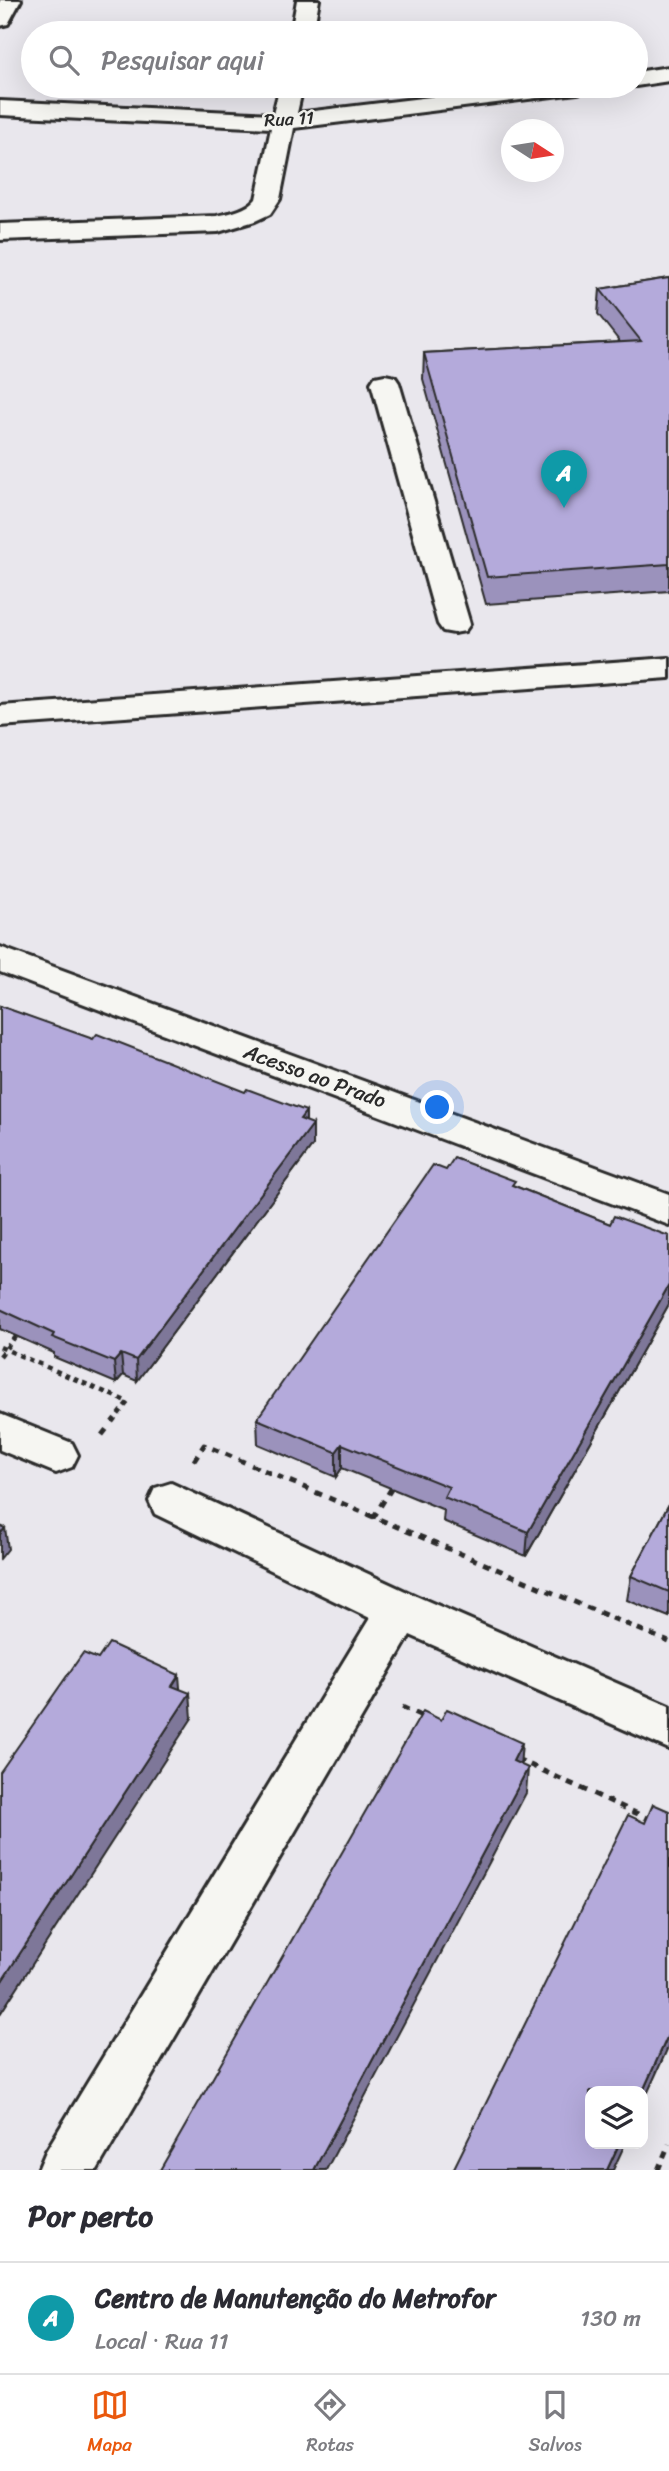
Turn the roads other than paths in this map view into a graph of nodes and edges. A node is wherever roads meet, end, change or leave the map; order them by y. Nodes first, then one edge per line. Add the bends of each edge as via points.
1 (10, 0) edge
2 (308, 0) edge
3 (0, 19) edge
4 (304, 21) edge
5 (669, 74) edge
6 (648, 77) edge
7 (289, 98) edge
8 (479, 98) edge
9 (0, 108) edge
10 (284, 122) junction
11 (0, 232) edge
12 (385, 383) dead end
13 (454, 624) dead end
14 (669, 668) edge
15 (0, 716) edge
16 (0, 958) edge
17 (669, 1209) edge
18 (0, 1431) edge
19 (56, 1455) dead end
20 (171, 1501) road end
21 (400, 1610) junction
22 (669, 1728) edge
23 (66, 2170) edge

1 - 3 street
2 - 4 street
5 - 6 street
7 - 10 street
8 - 10 street, Rua 11
9 - 10 street, Rua 11
10 - 11 street via 268,200 246,216 205,225
12 - 13 street
14 - 15 street
16 - 17 street, Acesso ao Prado
18 - 19 street
20 - 21 street
21 - 22 street
21 - 23 street

